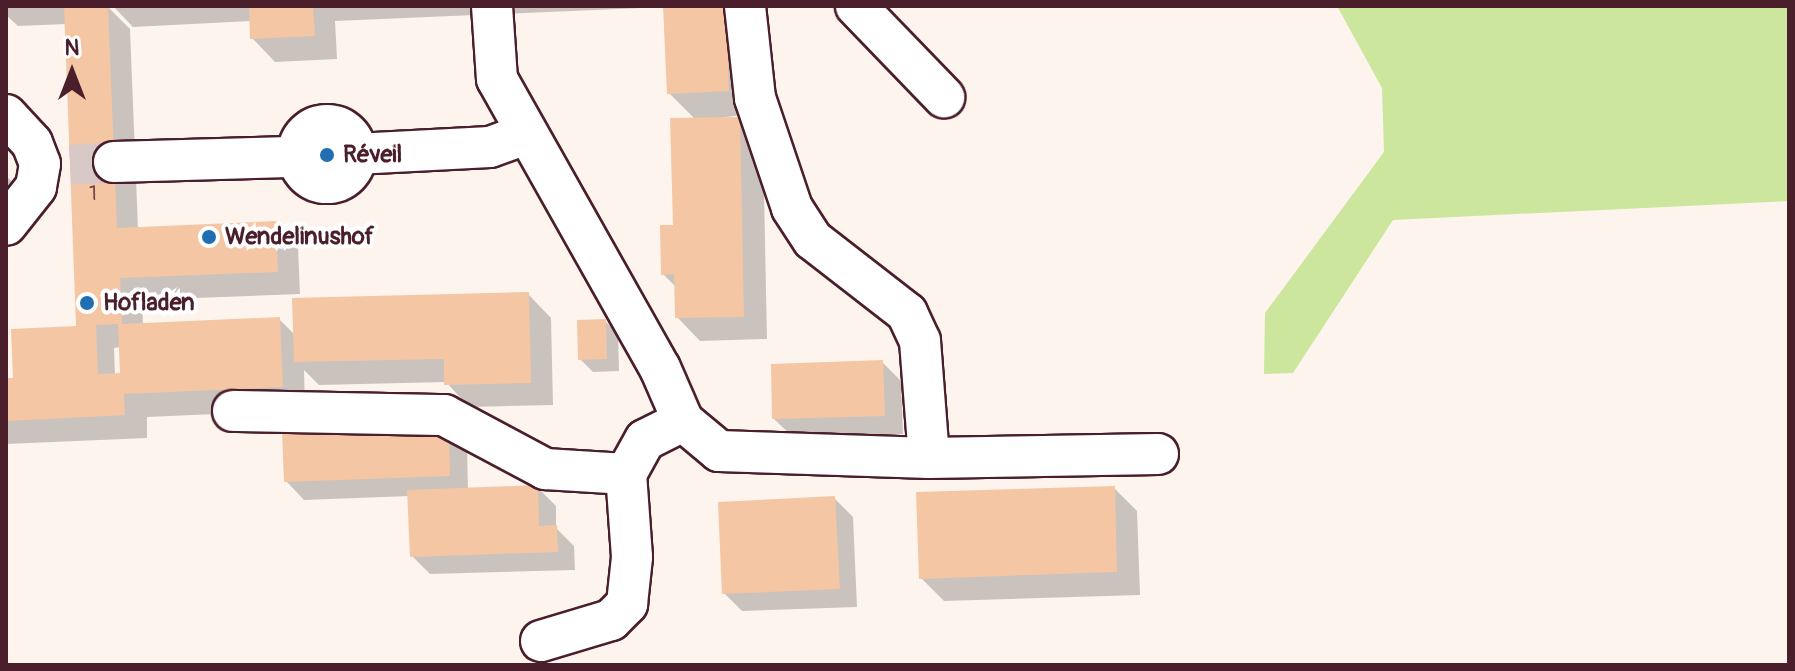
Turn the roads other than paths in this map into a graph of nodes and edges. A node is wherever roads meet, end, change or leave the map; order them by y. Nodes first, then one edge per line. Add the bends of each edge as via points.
1 (492, 6) edge
2 (745, 6) edge
3 (856, 6) edge
4 (944, 97) dead end
5 (6, 115) edge
6 (525, 134) junction
7 (114, 162) tunnel mouth
8 (6, 225) edge
9 (233, 411) dead end
10 (683, 421) junction
11 (1158, 454) dead end
12 (929, 458) junction
13 (626, 474) junction
14 (541, 641) dead end

1 - 6 street via 497,79
2 - 12 street via 755,98 792,208 813,240 907,313 920,341
3 - 4 street
5 - 8 street via 55,165
6 - 7 street via 490,147 355,154 343,130 325,125 302,139 298,157
6 - 10 street via 660,368
9 - 13 street via 444,415 545,469
10 - 12 street via 719,451 736,456
10 - 13 street via 645,440
11 - 12 street
13 - 14 street via 632,557 627,604 611,620

